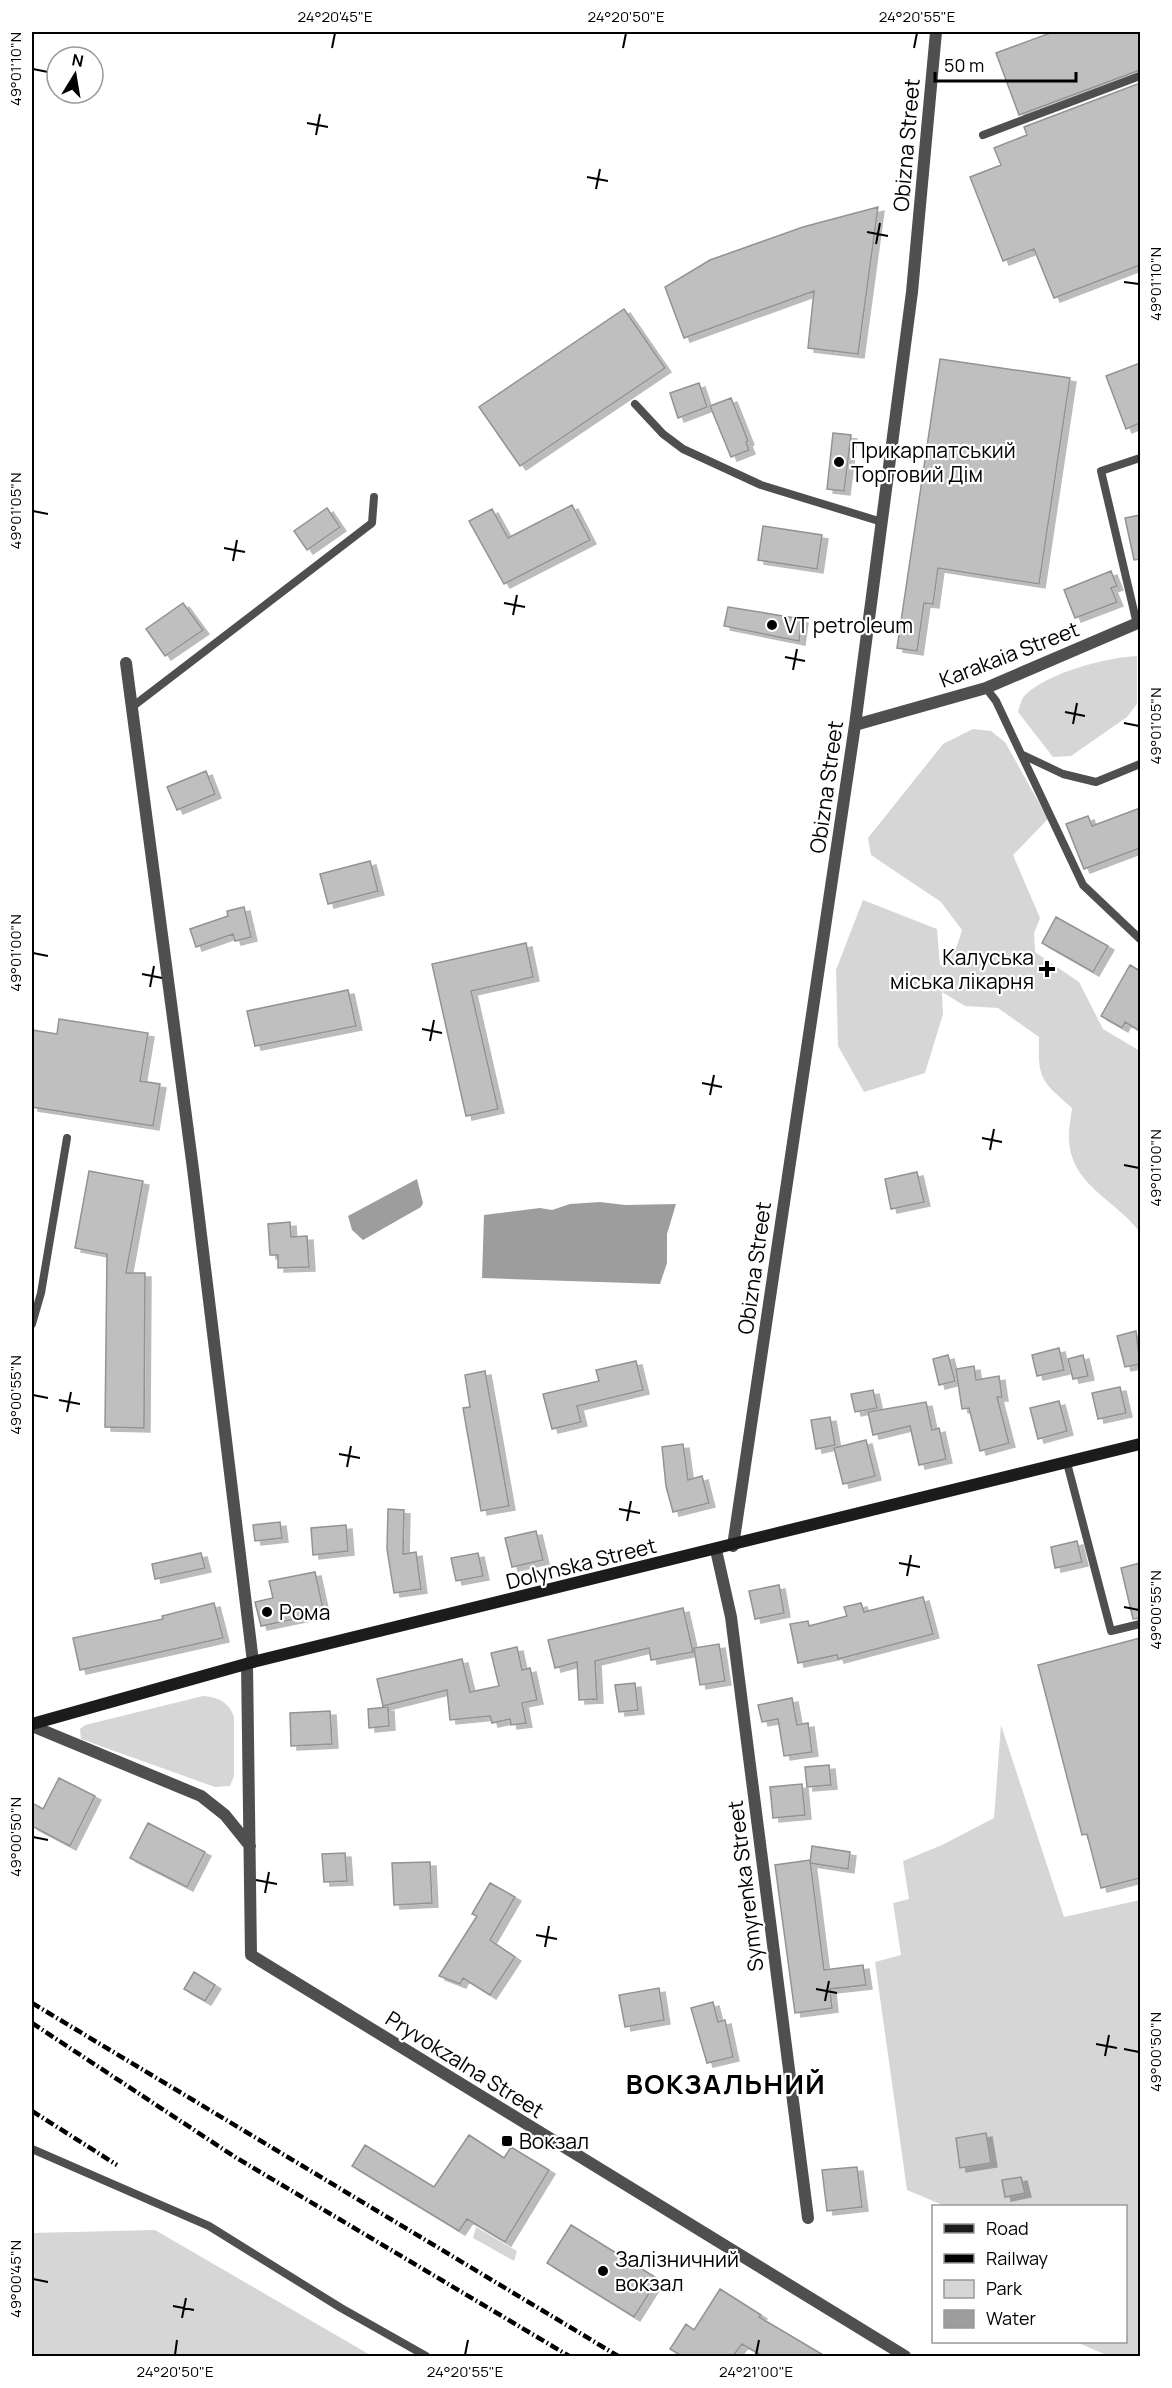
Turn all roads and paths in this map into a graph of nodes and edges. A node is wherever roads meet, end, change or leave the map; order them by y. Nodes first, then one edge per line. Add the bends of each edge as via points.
1 (936, 32) edge
2 (1140, 76) edge
3 (983, 135) dead end
4 (634, 404) dead end
5 (1140, 458) edge
6 (374, 497) dead end
7 (882, 522) junction
8 (1139, 623) edge
9 (126, 663) dead end
10 (986, 688) junction
11 (132, 707) junction
12 (855, 725) junction
13 (1022, 755) junction
14 (1140, 764) edge
15 (1140, 939) edge
16 (67, 1138) dead end
17 (32, 1324) edge
18 (1140, 1444) edge
19 (1067, 1463) junction
20 (733, 1546) junction
21 (716, 1550) junction
22 (1140, 1624) edge
23 (250, 1663) junction
24 (32, 1725) edge
25 (250, 1846) junction
26 (32, 2149) edge
27 (808, 2218) dead end
28 (426, 2356) edge
29 (905, 2356) edge

1 - 7 street, Obizna Street via 912,292
2 - 3 lane
4 - 7 lane via 683,449 761,485
5 - 8 lane via 1101,471
6 - 11 lane via 372,523
7 - 12 street, Obizna Street
8 - 10 street, Karakaia Street
9 - 11 street, Pryvokzalna Street
10 - 12 street, Karakaia Street
10 - 13 lane
11 - 23 street, Pryvokzalna Street via 193,1169
12 - 20 street, Obizna Street
13 - 14 lane via 1063,774 1096,782
13 - 15 lane via 1083,885
16 - 17 lane via 41,1293
18 - 19 main road, Dolynska Street
19 - 20 main road, Dolynska Street
19 - 22 lane via 1111,1631
20 - 21 main road, Dolynska Street
21 - 23 main road, Dolynska Street
21 - 27 street, Symyrenka Street via 731,1617
23 - 24 main road, Dolynska Street
23 - 25 street, Pryvokzalna Street
24 - 25 street via 201,1796 225,1815
25 - 29 street, Pryvokzalna Street via 251,1955
26 - 28 lane via 209,2226

